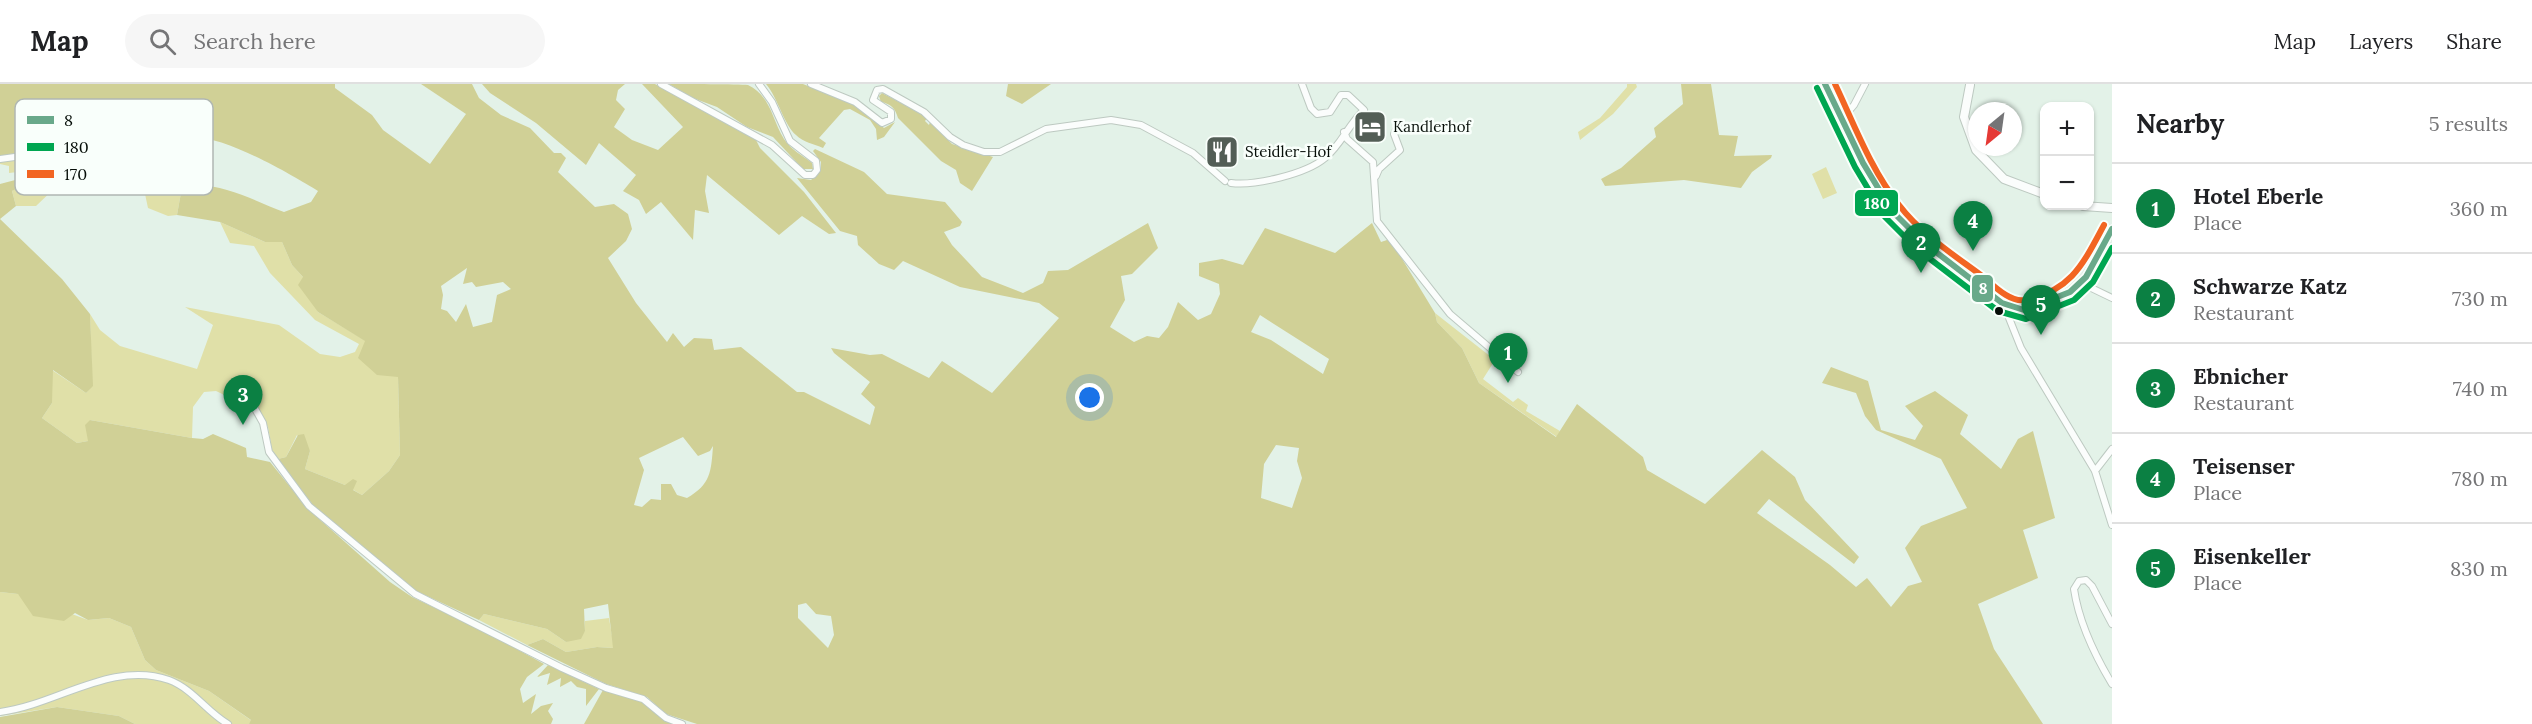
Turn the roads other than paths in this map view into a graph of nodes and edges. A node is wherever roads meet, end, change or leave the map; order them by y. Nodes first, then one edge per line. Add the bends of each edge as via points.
1 (661, 84) edge
2 (759, 84) edge
3 (811, 84) edge
4 (1302, 84) edge
5 (1825, 84) edge
6 (1865, 84) edge
7 (1970, 85) edge
8 (1842, 118) junction
9 (1398, 126) dead end
10 (1344, 132) junction
11 (15, 157) edge
12 (0, 159) edge
13 (1374, 180) junction
14 (2040, 192) edge
15 (2094, 207) edge
16 (2112, 208) edge
17 (2112, 229) edge
18 (2081, 283) junction
19 (2112, 298) edge
20 (2013, 308) junction
21 (1518, 372) dead end
22 (237, 404) dead end
23 (2112, 449) edge
24 (2095, 471) junction
25 (2112, 525) edge
26 (2112, 624) edge
27 (2112, 684) edge
28 (0, 712) edge
29 (228, 724) edge
30 (682, 724) edge

1 - 2 street via 772,145 805,175 813,175 816,161 790,141
3 - 10 street via 855,102 882,123 891,119 891,112 873,100 878,90 883,89 924,112 963,145 991,153 1046,129 1111,120 1141,125 1193,153 1228,182 1244,184 1312,167 1337,146
4 - 10 street via 1317,114 1330,112 1341,95 1348,95 1364,110
5 - 8 street
6 - 8 street
7 - 14 street via 1964,117 1976,150 2004,179
8 - 20 street via 1863,163 1907,229 1980,289
9 - 13 street via 1394,134 1400,150 1379,169
10 - 13 street via 1373,162
11 - 12 street
13 - 21 street via 1377,221 1450,314
15 - 16 street
17 - 18 street
18 - 19 street
18 - 20 street via 2070,292 2031,308
20 - 24 street via 2009,318 2021,348
22 - 30 street via 254,406 263,423 269,452 309,506 415,594 595,683 644,699 666,718
23 - 24 street
24 - 25 street
26 - 27 street via 2092,585 2086,580 2079,581 2074,589 2077,611
28 - 29 street via 114,678 144,675 170,680

